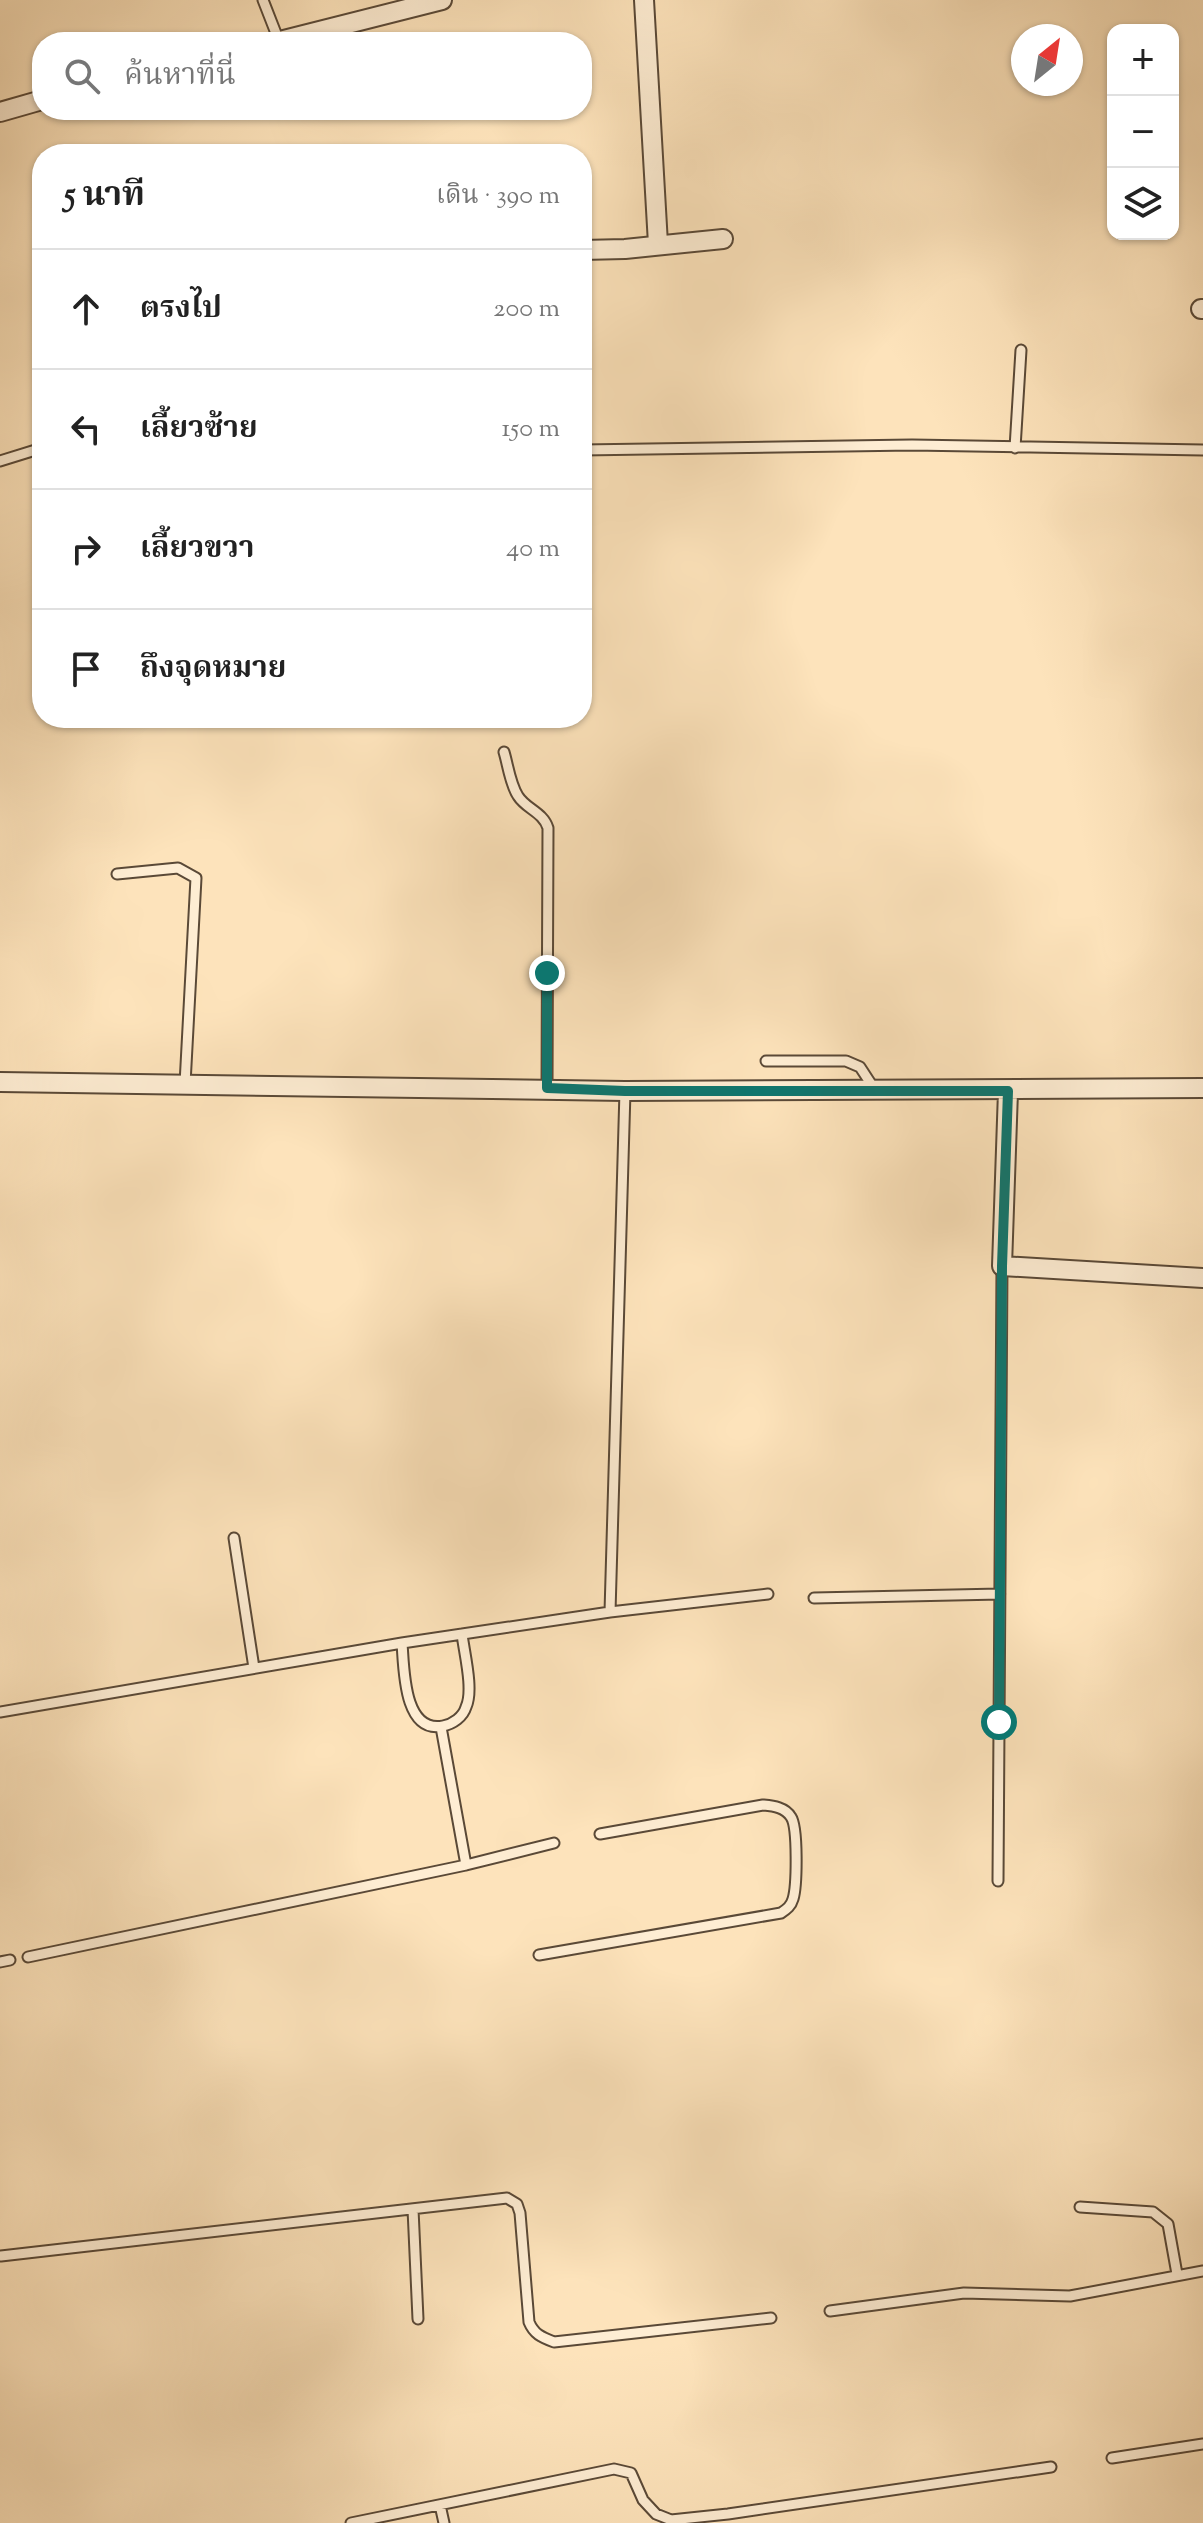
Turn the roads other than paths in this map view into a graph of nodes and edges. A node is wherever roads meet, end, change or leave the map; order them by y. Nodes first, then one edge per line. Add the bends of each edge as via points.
1 (263, 0) edge
2 (442, 0) edge
3 (644, 0) edge
4 (274, 32) edge
5 (317, 32) edge
6 (32, 102) edge
7 (0, 110) edge
8 (723, 239) dead end
9 (658, 244) junction
10 (592, 250) edge
11 (1021, 350) dead end
12 (1015, 448) junction
13 (592, 450) edge
14 (1203, 450) edge
15 (32, 451) edge
16 (0, 461) edge
17 (504, 752) dead end
18 (117, 874) dead end
19 (766, 1061) dead end
20 (0, 1082) edge
21 (185, 1084) junction
22 (547, 1088) junction
23 (1203, 1088) edge
24 (875, 1090) junction
25 (625, 1091) junction
26 (1008, 1091) junction
27 (1002, 1266) junction
28 (1203, 1278) edge
29 (234, 1538) dead end
30 (768, 1594) dead end
31 (1000, 1594) junction
32 (814, 1598) dead end
33 (610, 1612) junction
34 (462, 1634) junction
35 (402, 1643) junction
36 (254, 1668) junction
37 (0, 1712) edge
38 (441, 1727) junction
39 (600, 1834) dead end
40 (554, 1843) dead end
41 (466, 1865) junction
42 (998, 1881) dead end
43 (539, 1955) dead end
44 (28, 1957) dead end
45 (1080, 2207) dead end
46 (413, 2209) junction
47 (1, 2256) edge
48 (1203, 2271) edge
49 (1177, 2274) junction
50 (830, 2311) dead end
51 (771, 2318) dead end
52 (418, 2319) dead end
53 (1203, 2444) edge
54 (1112, 2458) dead end
55 (1051, 2467) dead end
56 (440, 2505) junction
57 (351, 2523) edge
58 (444, 2523) edge

1 - 4 lane
2 - 5 street
3 - 9 street
6 - 7 street
8 - 9 street
9 - 10 street
11 - 12 lane
12 - 13 lane
12 - 14 lane
15 - 16 lane
17 - 22 lane via 514,790 548,828
18 - 21 lane via 178,868 196,878
19 - 24 lane via 846,1061 860,1067
20 - 21 street
21 - 22 street
22 - 25 street
23 - 26 street
24 - 25 street
24 - 26 street
25 - 33 lane
26 - 27 street
27 - 28 street
27 - 31 lane
29 - 36 lane
30 - 33 lane
31 - 32 lane
31 - 42 lane
33 - 34 lane
34 - 35 lane
34 - 38 lane via 467,1707 457,1720
35 - 36 lane
35 - 38 lane via 414,1713
36 - 37 lane
38 - 41 lane
39 - 43 lane via 777,1806 791,1816 795,1832 794,1896 781,1913
40 - 41 lane
41 - 44 lane
45 - 49 lane via 1153,2212 1168,2224
46 - 47 lane
46 - 51 lane via 507,2198 517,2204 529,2322 532,2331 554,2342
46 - 52 lane
48 - 49 lane
49 - 50 lane via 1070,2296 964,2293
53 - 54 lane
55 - 56 lane via 671,2520 643,2500 635,2478 614,2469
56 - 57 lane
56 - 58 lane

